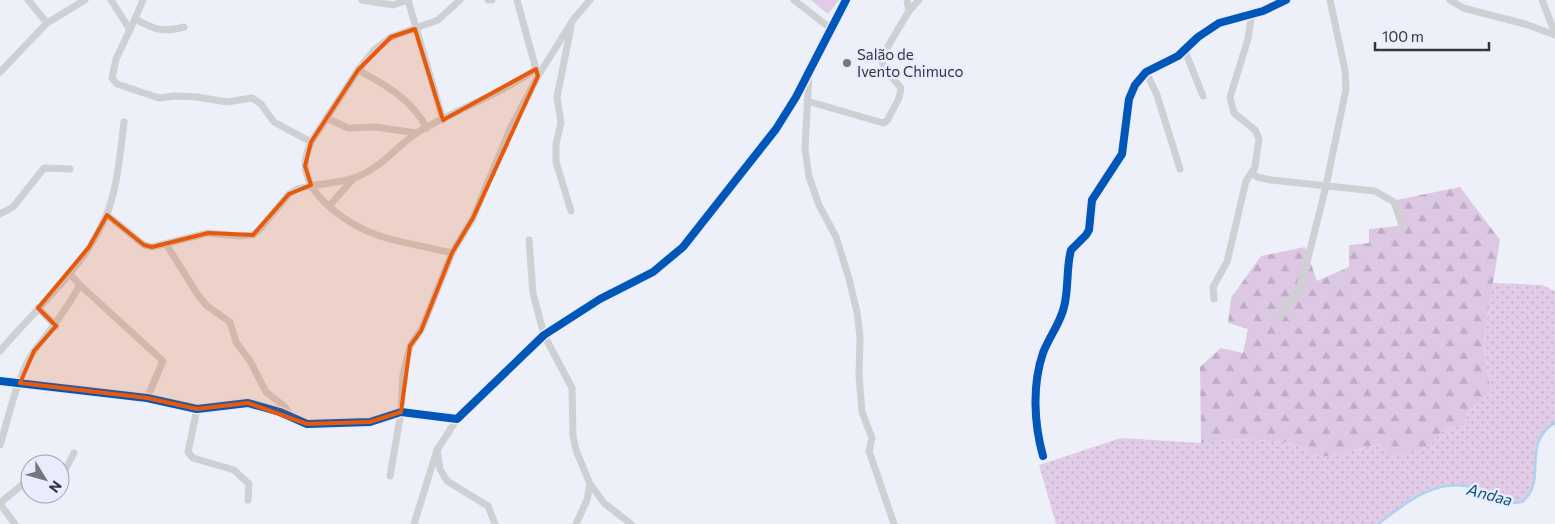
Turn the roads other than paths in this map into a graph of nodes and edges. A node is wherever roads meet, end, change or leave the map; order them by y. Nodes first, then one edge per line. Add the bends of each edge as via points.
1 (28, 0) edge
2 (85, 0) edge
3 (111, 0) edge
4 (143, 0) edge
5 (362, 0) edge
6 (408, 0) edge
7 (460, 0) edge
8 (488, 0) edge
9 (492, 0) edge
10 (517, 0) edge
11 (590, 0) edge
12 (794, 0) edge
13 (846, 0) edge
14 (907, 0) edge
15 (919, 0) edge
16 (1286, 0) edge
17 (1330, 0) edge
18 (1450, 0) edge
19 (1542, 0) edge
20 (584, 3) edge
21 (909, 11) junction
22 (1252, 13) junction
23 (135, 19) junction
24 (573, 20) junction
25 (48, 23) junction
26 (184, 27) dead end
27 (830, 28) junction
28 (415, 29) junction
29 (130, 30) junction
30 (1555, 34) edge
31 (1185, 51) junction
32 (358, 70) junction
33 (0, 72) edge
34 (537, 72) junction
35 (809, 72) junction
36 (1146, 72) junction
37 (1203, 96) dead end
38 (807, 101) junction
39 (326, 118) junction
40 (443, 120) junction
41 (124, 122) dead end
42 (427, 128) junction
43 (417, 133) junction
44 (311, 142) junction
45 (70, 169) dead end
46 (1180, 169) dead end
47 (1252, 172) junction
48 (354, 178) junction
49 (311, 184) junction
50 (1326, 186) junction
51 (329, 206) junction
52 (570, 211) dead end
53 (0, 214) edge
54 (106, 215) junction
55 (1402, 225) dead end
56 (529, 240) dead end
57 (166, 244) junction
58 (452, 253) junction
59 (70, 274) junction
60 (80, 285) junction
61 (1214, 299) dead end
62 (38, 308) junction
63 (1280, 318) dead end
64 (56, 326) junction
65 (544, 335) junction
66 (0, 351) edge
67 (0, 381) edge
68 (20, 383) junction
69 (147, 398) junction
70 (197, 409) junction
71 (401, 412) junction
72 (292, 417) junction
73 (457, 419) junction
74 (0, 445) edge
75 (437, 450) junction
76 (74, 453) dead end
77 (1043, 456) dead end
78 (70, 461) edge
79 (390, 476) dead end
80 (590, 484) junction
81 (20, 487) edge
82 (248, 500) dead end
83 (0, 504) edge
84 (15, 524) edge
85 (414, 524) edge
86 (495, 524) edge
87 (576, 524) edge
88 (631, 524) edge
89 (894, 524) edge

1 - 25 street
2 - 25 street
3 - 29 street
4 - 23 street
5 - 6 street via 393,5
6 - 28 street
7 - 28 street via 438,20
8 - 9 street
10 - 34 street
11 - 20 street
12 - 27 street
13 - 27 street
14 - 21 street
15 - 21 street
16 - 22 street
17 - 50 street via 1346,89
18 - 30 street via 1463,8
19 - 30 street
20 - 24 street
21 - 38 street via 881,58 884,68 901,88 887,122
22 - 31 street via 1219,23 1198,37
22 - 47 street via 1248,39 1230,97 1234,113 1258,135
23 - 26 street via 159,30
23 - 29 street
24 - 34 street
24 - 52 street via 556,97 561,123 556,144 556,167
25 - 33 street
27 - 35 street
28 - 32 street via 391,37 374,50
28 - 40 street
29 - 44 street via 112,74 117,84 159,98 198,97 228,102 252,98 261,104 274,122
31 - 36 street
31 - 37 street
32 - 39 street
32 - 42 street via 398,92 418,111
34 - 40 street
34 - 58 street via 473,218
35 - 38 street
35 - 65 street via 776,129 683,248 653,272 600,299
36 - 46 street via 1157,95
36 - 77 street via 1129,99 1122,154 1092,200 1089,230 1071,250 1062,315 1043,353 1036,406
38 - 89 street via 805,148 809,177 836,237 853,294 860,337 862,412 872,438 869,451
39 - 43 street via 348,128
39 - 44 street
40 - 42 street
41 - 54 street via 117,174
42 - 43 street
43 - 48 street via 385,162
44 - 49 street via 305,166
45 - 53 street via 44,168 13,207
47 - 50 street via 1257,177 1271,180
47 - 61 street via 1246,181 1227,262 1215,283
48 - 49 street
48 - 51 street
49 - 51 street
49 - 57 street via 289,194 253,235 208,233
50 - 55 street via 1375,191 1386,196 1398,210
50 - 63 street via 1298,291
51 - 58 street via 360,228 378,235
54 - 57 street via 144,245
54 - 59 street
56 - 65 street via 533,293
57 - 72 street via 203,302 230,322 236,342 266,392
58 - 71 street via 422,328 410,346 403,375
59 - 60 street
59 - 62 street
60 - 64 street
60 - 69 street via 163,361
62 - 64 street
62 - 66 street
64 - 68 street via 34,352
65 - 73 street
65 - 80 street via 572,388 573,436
67 - 68 street
68 - 69 street
68 - 74 street
69 - 70 street
70 - 72 street via 248,403
70 - 82 street via 188,452 193,458 239,473 249,484
71 - 72 street via 362,423 307,424
71 - 73 street
71 - 79 street
73 - 75 street
75 - 85 street
75 - 86 street via 442,475 488,506
76 - 78 street
80 - 87 street
80 - 88 street via 604,503
81 - 83 street
83 - 84 street

